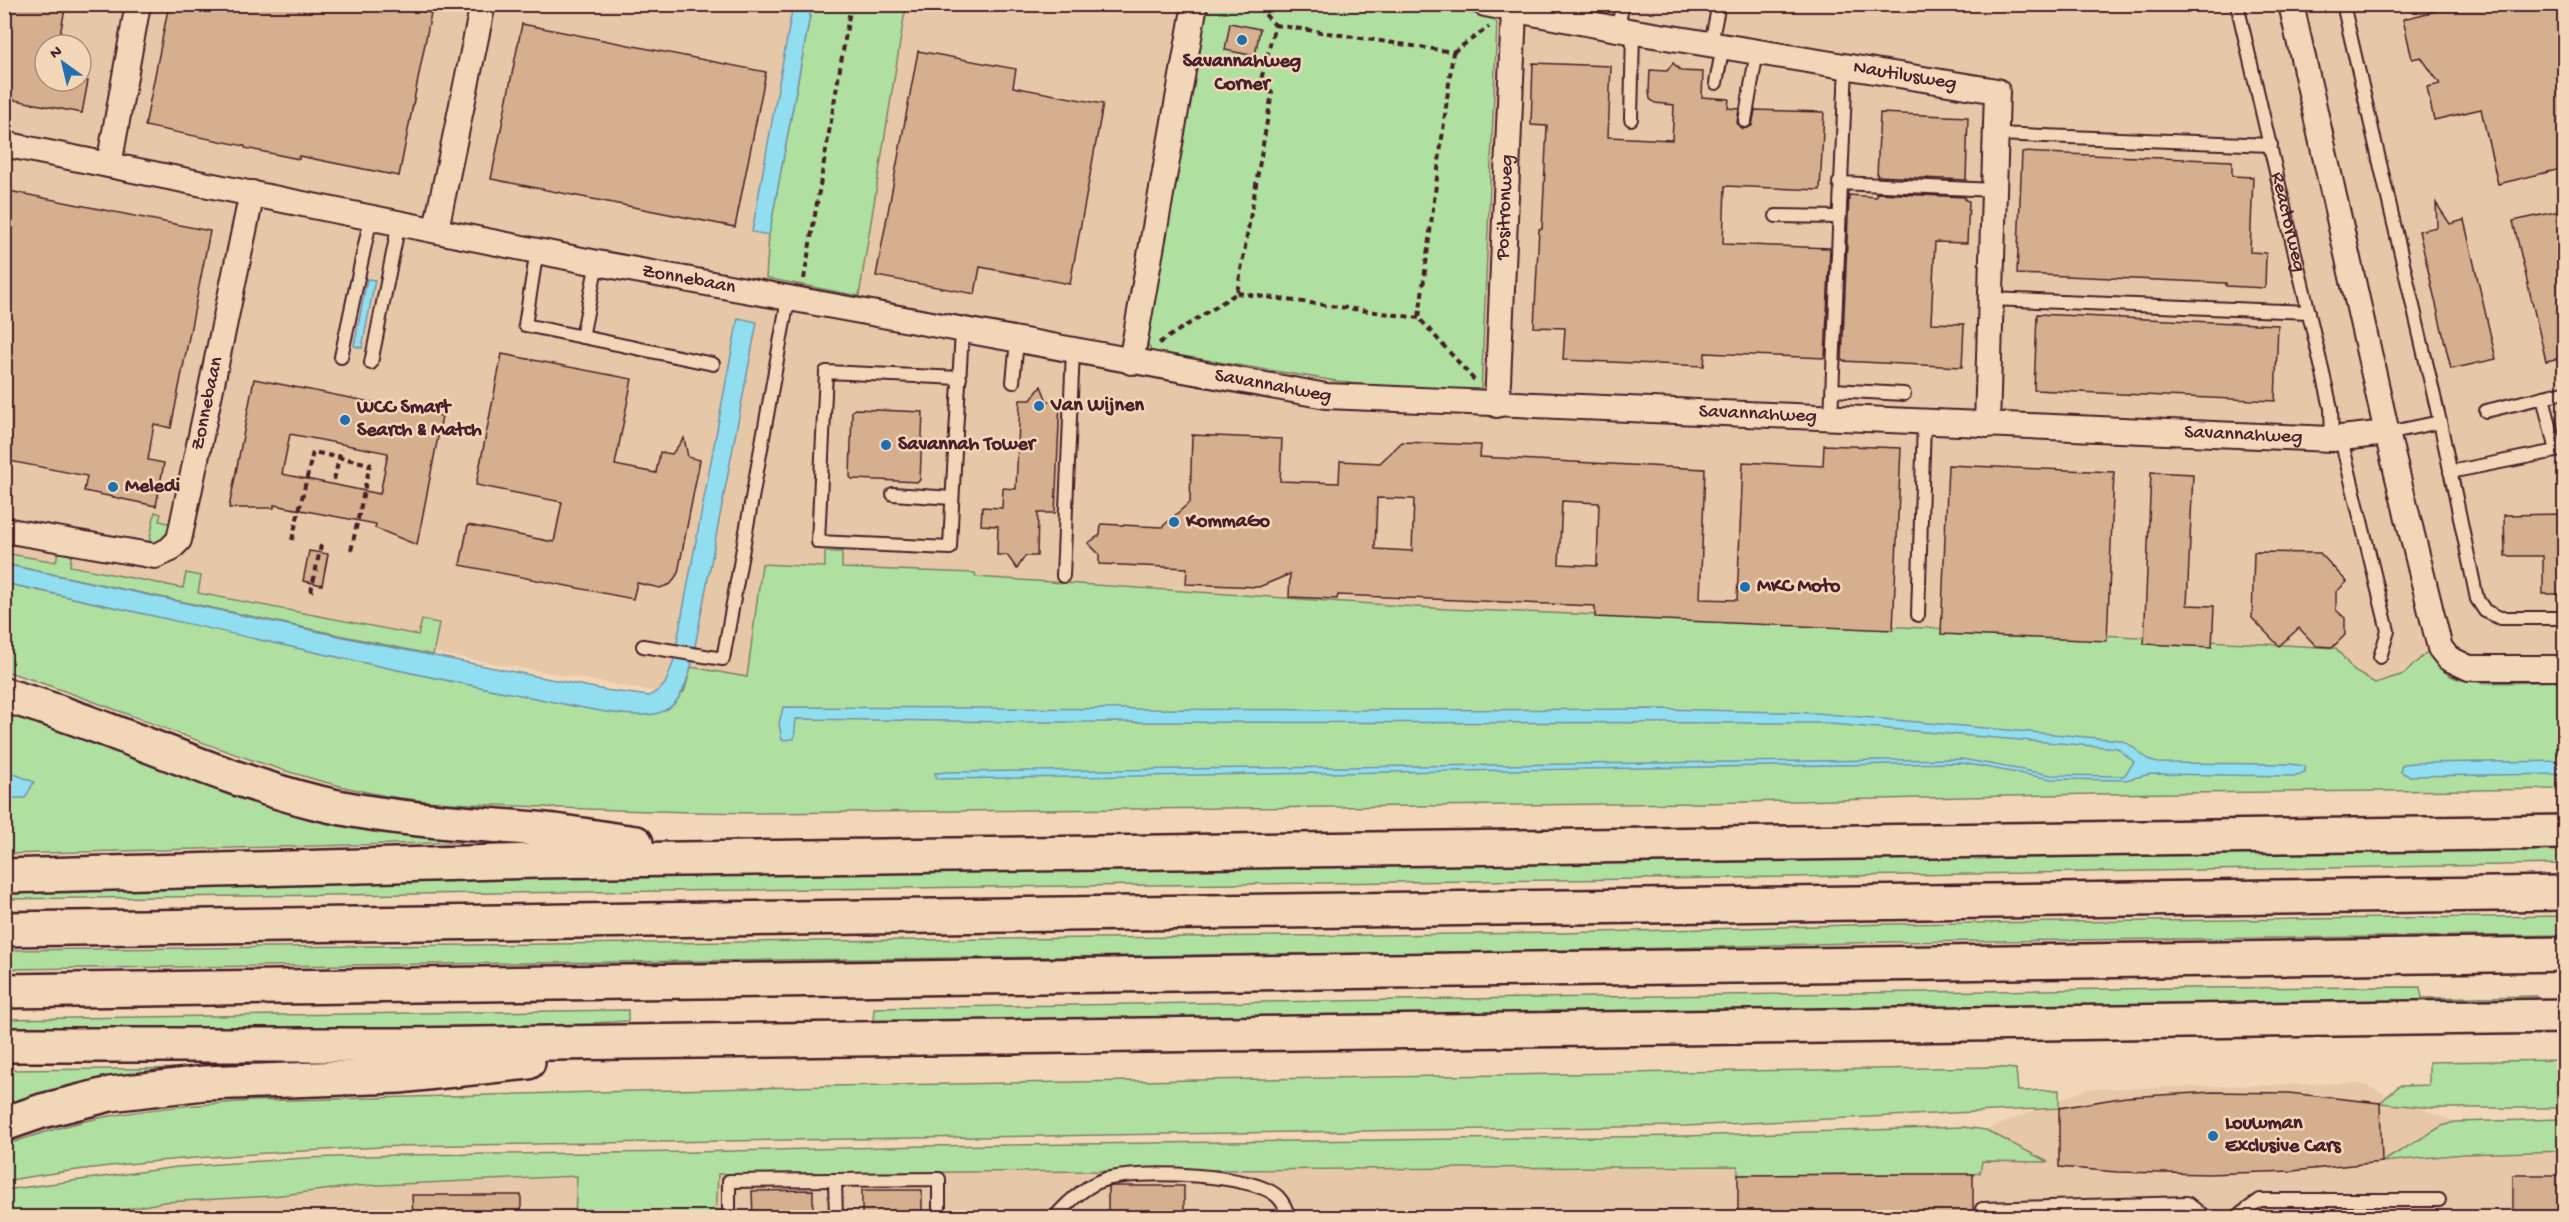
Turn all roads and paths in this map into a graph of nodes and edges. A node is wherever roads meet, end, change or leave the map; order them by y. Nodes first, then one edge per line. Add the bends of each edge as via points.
1 (138, 4) edge
2 (483, 4) edge
3 (852, 4) edge
4 (1196, 4) edge
5 (1255, 4) edge
6 (1485, 4) edge
7 (1623, 4) edge
8 (1719, 4) edge
9 (2237, 4) edge
10 (2290, 4) edge
11 (2343, 4) edge
12 (1514, 10) junction
13 (1275, 25) junction
14 (1625, 30) junction
15 (1717, 45) junction
16 (1756, 51) junction
17 (1453, 52) junction
18 (1846, 66) junction
19 (1716, 83) dead end
20 (1631, 119) dead end
21 (1745, 121) dead end
22 (1996, 134) junction
23 (4, 144) edge
24 (2271, 145) junction
25 (109, 165) junction
26 (1839, 183) junction
27 (1995, 190) junction
28 (252, 193) junction
29 (1776, 216) dead end
30 (371, 217) junction
31 (1838, 217) junction
32 (399, 223) junction
33 (436, 229) junction
34 (537, 250) junction
35 (597, 263) junction
36 (1238, 293) junction
37 (1991, 298) junction
38 (794, 300) junction
39 (2309, 312) junction
40 (1419, 318) junction
41 (962, 332) junction
42 (582, 337) junction
43 (1017, 341) junction
44 (1073, 351) junction
45 (341, 357) dead end
46 (1131, 362) junction
47 (371, 363) dead end
48 (713, 364) dead end
49 (960, 378) junction
50 (1013, 382) dead end
51 (1833, 390) junction
52 (2565, 392) edge
53 (1904, 394) dead end
54 (2543, 398) junction
55 (1497, 405) junction
56 (2486, 411) dead end
57 (1831, 418) junction
58 (1924, 422) junction
59 (2440, 422) junction
60 (1987, 425) junction
61 (2387, 433) junction
62 (2337, 439) junction
63 (341, 448) dead end
64 (339, 458) junction
65 (2450, 472) junction
66 (334, 480) dead end
67 (893, 494) dead end
68 (952, 498) junction
69 (4, 530) edge
70 (292, 540) dead end
71 (321, 545) dead end
72 (351, 551) dead end
73 (1063, 576) dead end
74 (311, 592) dead end
75 (1918, 615) dead end
76 (2565, 618) edge
77 (643, 646) dead end
78 (2380, 657) dead end
79 (2565, 668) edge
80 (4, 695) edge
81 (2565, 832) edge
82 (739, 858) junction
83 (4, 876) edge
84 (2565, 893) edge
85 (4, 929) edge
86 (2565, 954) edge
87 (4, 991) edge
88 (2565, 1016) edge
89 (726, 1041) junction
90 (4, 1045) edge
91 (4, 1124) edge
92 (835, 1180) junction
93 (2439, 1200) dead end
94 (1982, 1209) dead end
95 (729, 1218) edge
96 (836, 1218) edge
97 (939, 1218) edge
98 (1054, 1218) edge
99 (1290, 1218) edge
100 (2206, 1218) edge
101 (2235, 1218) edge

1 - 25 street
2 - 33 street
3 - 38 path
4 - 46 street
5 - 13 path
6 - 12 street, Nautilusweg
7 - 14 lane
8 - 15 lane
9 - 24 lane, Reactorweg
10 - 61 street
11 - 59 lane
12 - 14 street, Nautilusweg
12 - 17 path
12 - 55 street, Positronweg
13 - 17 path
13 - 36 path via 1261,80 1272,93
14 - 15 street, Nautilusweg
14 - 20 lane
15 - 16 street, Nautilusweg
15 - 19 lane
16 - 18 street, Nautilusweg
16 - 21 lane
17 - 40 path
18 - 22 street, Nautilusweg via 1997,91
18 - 26 lane
22 - 24 lane
22 - 27 street, Nautilusweg
23 - 25 street, Zonnebaan
24 - 39 lane, Reactorweg
25 - 28 street, Zonnebaan
26 - 27 lane
26 - 31 lane
27 - 37 street, Nautilusweg
28 - 30 street, Zonnebaan
28 - 69 street, Zonnebaan via 179,540 155,556
29 - 31 lane
30 - 32 street, Zonnebaan
30 - 45 lane
31 - 51 lane
32 - 33 street, Zonnebaan
32 - 47 lane
33 - 34 street, Zonnebaan
34 - 35 street, Zonnebaan
34 - 42 lane via 525,325
35 - 38 street, Zonnebaan
35 - 42 lane
36 - 40 path
36 - 46 path
37 - 39 lane
37 - 60 street, Nautilusweg
38 - 41 street, Savannahweg
38 - 77 lane via 723,659
39 - 62 lane, Reactorweg
40 - 55 path
41 - 43 street, Savannahweg
41 - 49 lane
42 - 48 lane
43 - 44 street, Savannahweg
43 - 50 lane
44 - 46 street, Savannahweg
44 - 73 lane
46 - 55 street, Savannahweg via 1326,396
49 - 68 lane
49 - 68 lane via 826,372 818,542 950,548
51 - 53 lane
51 - 57 lane
52 - 54 lane
54 - 56 lane
54 - 65 lane via 2556,451
55 - 57 street, Savannahweg
57 - 58 street, Savannahweg
58 - 60 street, Savannahweg
58 - 75 lane
59 - 61 lane
59 - 65 lane
60 - 62 street, Savannahweg
61 - 62 street, Savannahweg
61 - 79 street via 2440,648 2448,658 2469,668
62 - 78 lane, Reactorweg via 2388,631
63 - 64 path
64 - 66 path
64 - 70 path via 313,452
64 - 72 path via 370,464
65 - 76 lane via 2477,599 2485,611 2500,618
67 - 68 lane
71 - 74 path
80 - 82 highway via 77,718 246,782 326,804 426,821 537,829
81 - 82 highway
82 - 83 highway
84 - 85 highway
86 - 87 highway
88 - 89 highway
89 - 90 highway
89 - 91 highway via 399,1076 204,1083 110,1094
92 - 95 lane via 729,1180
92 - 96 lane
92 - 97 lane via 939,1179
93 - 101 lane via 2260,1200
94 - 100 lane via 2187,1203
98 - 99 lane via 1088,1187 1106,1179 1156,1175 1226,1177 1277,1196

